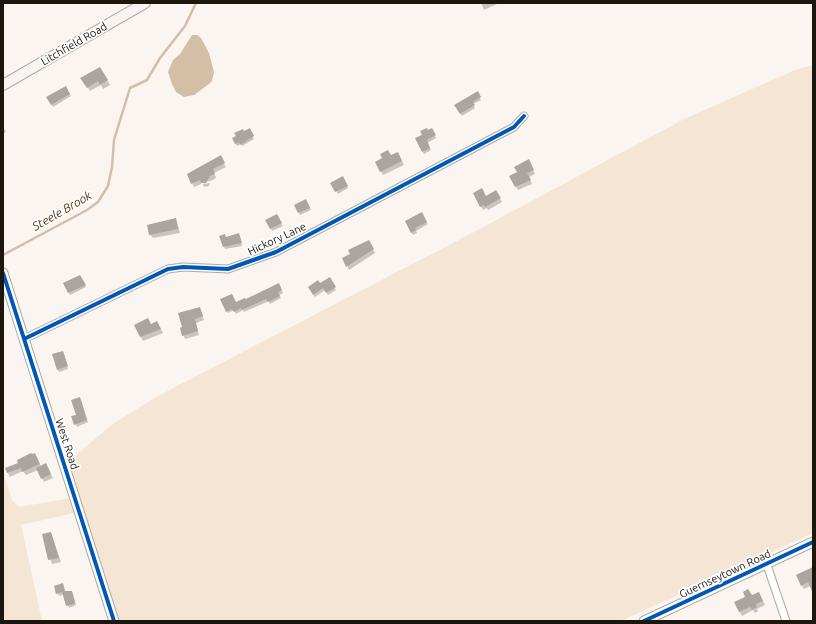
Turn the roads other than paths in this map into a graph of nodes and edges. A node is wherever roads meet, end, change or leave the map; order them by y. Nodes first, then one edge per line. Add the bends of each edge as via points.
1 (145, 3) edge
2 (3, 85) edge
3 (524, 116) dead end
4 (3, 273) edge
5 (24, 339) junction
6 (813, 542) edge
7 (767, 565) junction
8 (114, 621) edge
9 (644, 621) edge
10 (786, 621) edge

1 - 2 main road, Litchfield Road
3 - 5 street, Hickory Lane via 514,127 276,252 228,269 168,269
4 - 5 street, West Road
5 - 8 street, West Road
6 - 7 street, Guernseytown Road
7 - 9 street, Guernseytown Road
7 - 10 street

